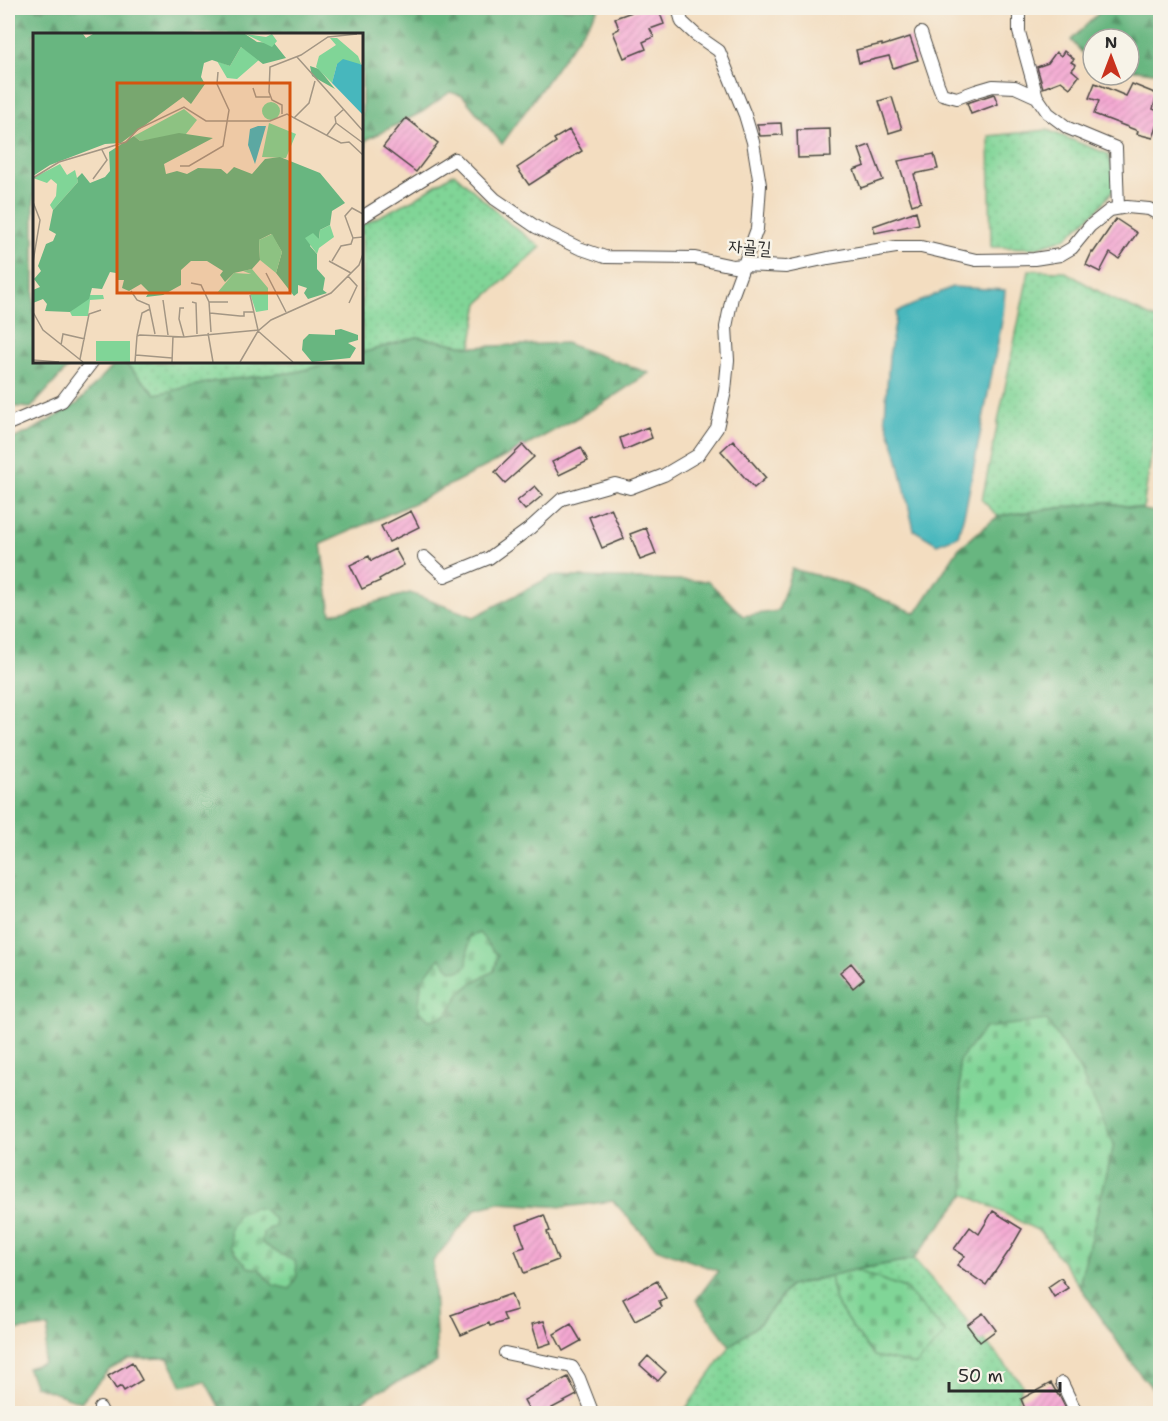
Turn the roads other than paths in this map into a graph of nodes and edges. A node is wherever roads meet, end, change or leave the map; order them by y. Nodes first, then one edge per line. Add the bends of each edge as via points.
1 (678, 8) edge
2 (1019, 8) edge
3 (921, 33) dead end
4 (1037, 97) junction
5 (1118, 208) junction
6 (1161, 215) edge
7 (363, 217) edge
8 (743, 265) junction
9 (91, 363) edge
10 (10, 423) edge
11 (424, 557) dead end
12 (505, 1353) dead end
13 (1062, 1383) dead end
14 (593, 1413) edge
15 (1077, 1413) edge

1 - 8 street via 682,22 719,51 753,142 760,184 757,229
2 - 4 street via 1019,32
3 - 4 street via 942,94 957,98 993,86 1015,87
4 - 5 street via 1048,113 1068,128 1116,148
5 - 6 street via 1149,208
5 - 8 street, 자골길 via 1090,226 1072,248 1060,255 1034,259 976,261 921,247 896,247 786,267
7 - 8 street, 자골길 via 455,159 495,199 536,227 579,248 605,256 695,258
8 - 11 street via 726,327 728,360 717,428 698,455 664,475 630,488 615,484 562,499 489,558 445,576
9 - 10 street via 62,401
12 - 14 street via 572,1367
13 - 15 street

